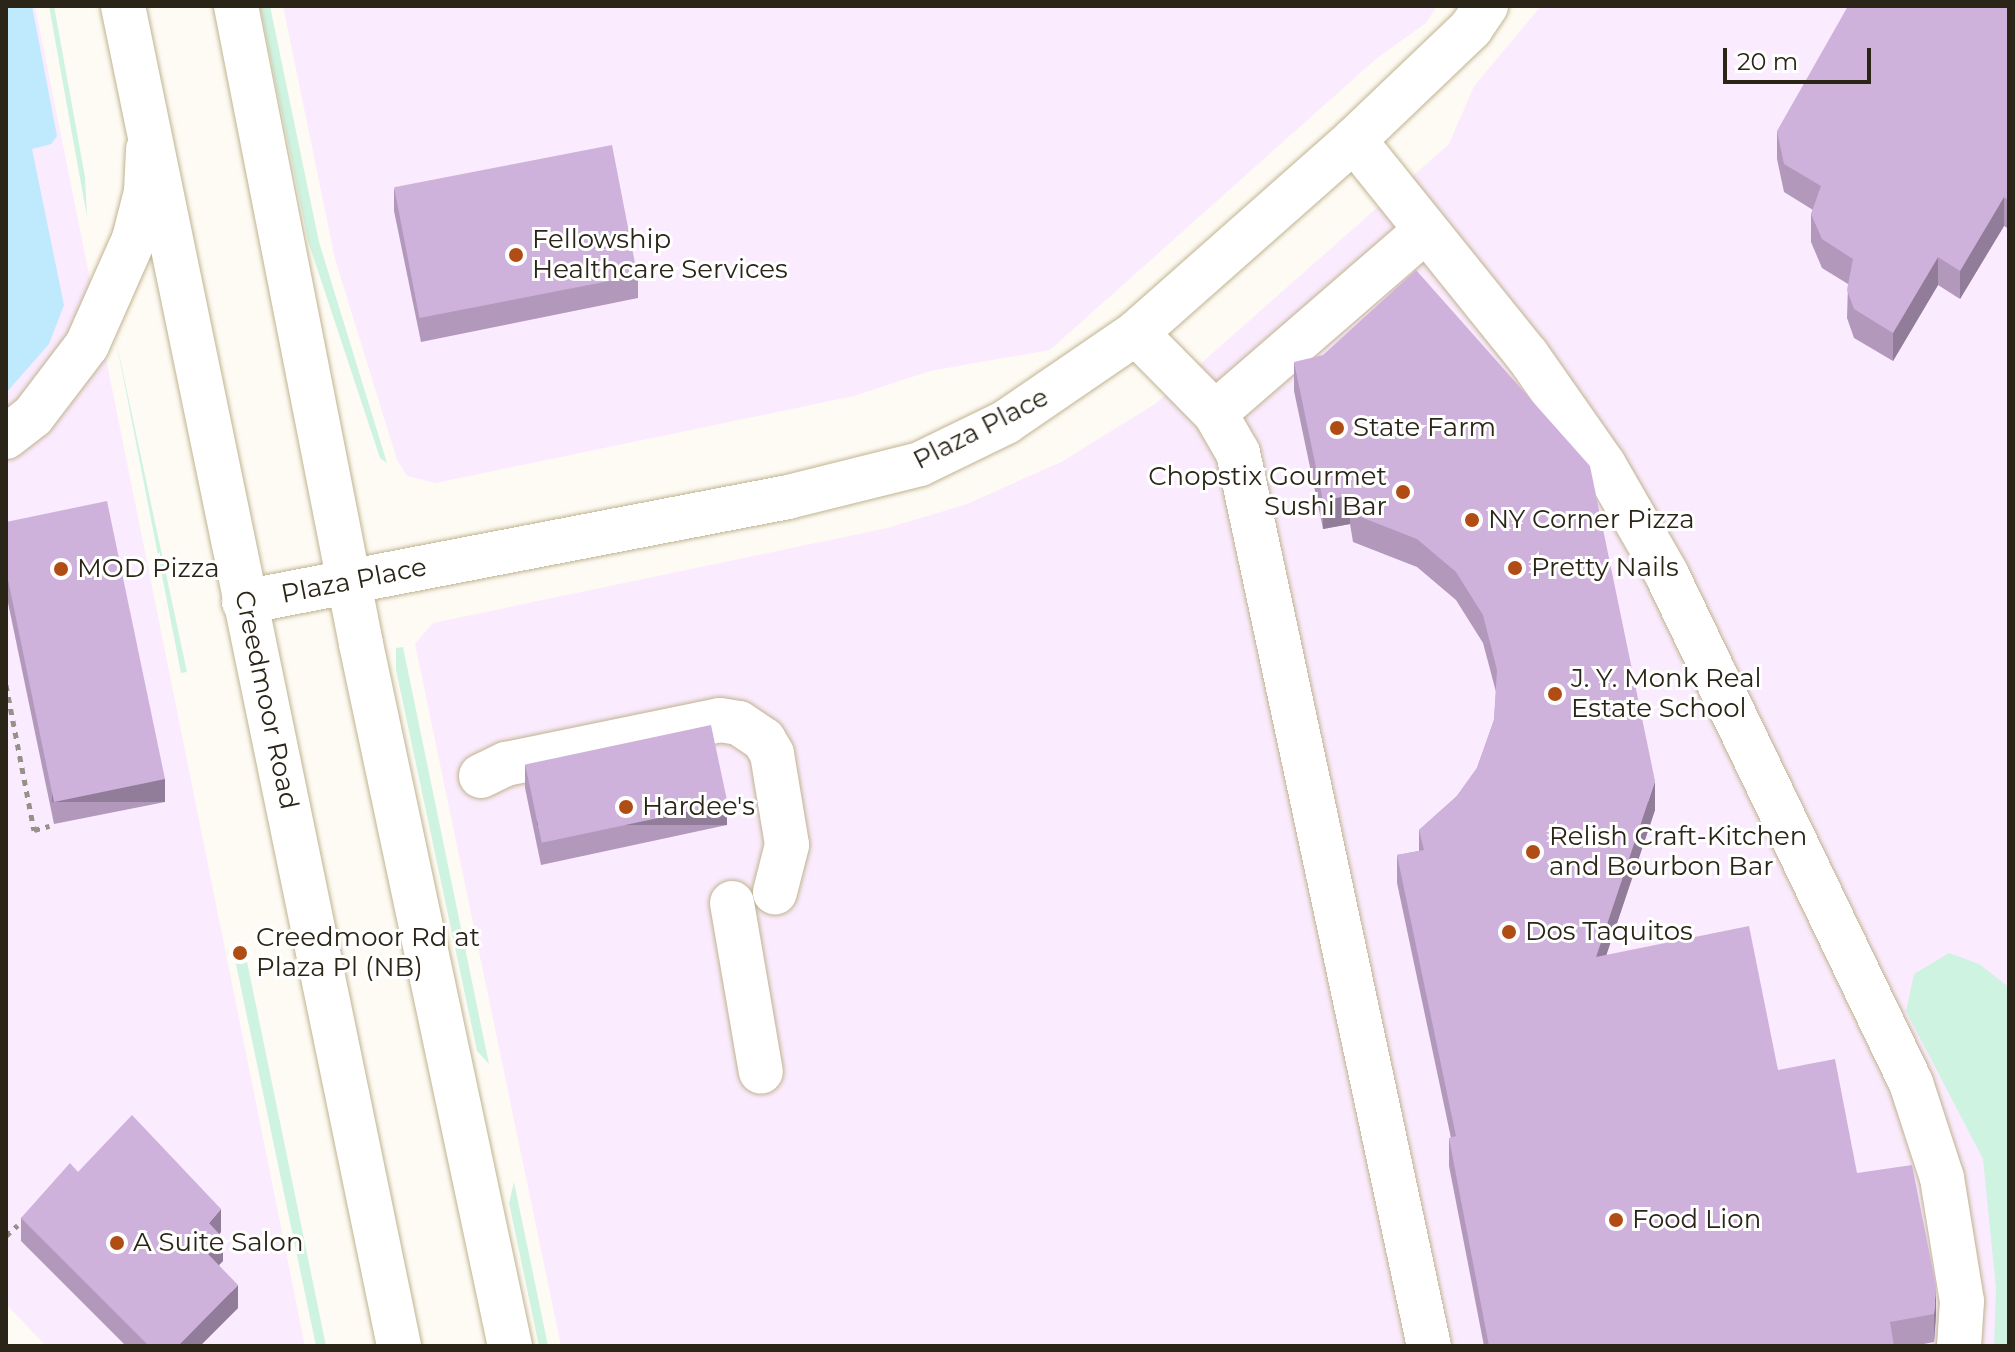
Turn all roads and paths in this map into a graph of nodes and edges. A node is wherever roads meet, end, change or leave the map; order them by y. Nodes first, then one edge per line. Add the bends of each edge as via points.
1 (123, 6) edge
2 (236, 6) edge
3 (1486, 6) edge
4 (148, 135) junction
5 (1354, 140) junction
6 (1426, 230) junction
7 (1136, 333) junction
8 (1215, 413) junction
9 (6, 437) edge
10 (349, 583) junction
11 (244, 602) junction
12 (6, 685) edge
13 (481, 776) dead end
14 (49, 826) edge
15 (775, 892) dead end
16 (732, 903) dead end
17 (761, 1072) dead end
18 (18, 1225) dead end
19 (6, 1236) edge
20 (399, 1346) edge
21 (510, 1346) edge
22 (1429, 1346) edge
23 (1959, 1346) edge

1 - 4 main road, Creedmoor Road
2 - 10 main road
3 - 5 main road, Plaza Place via 1471,28
4 - 9 main road via 146,192 134,239 87,345 33,416
4 - 11 main road, Creedmoor Road
5 - 6 main road
5 - 7 main road, Plaza Place
6 - 8 main road
6 - 23 main road via 1527,355 1604,465 1666,573 1911,1083 1942,1178 1962,1301
7 - 8 main road
7 - 10 main road, Plaza Place via 1006,422 920,464 788,497
8 - 22 main road via 1238,453
10 - 11 main road, Plaza Place
10 - 21 main road
11 - 20 main road, Creedmoor Road via 316,926
12 - 14 path via 34,830
13 - 15 main road via 521,761 720,720 739,723 764,740 772,754 787,845 786,868
16 - 17 main road
18 - 19 path

